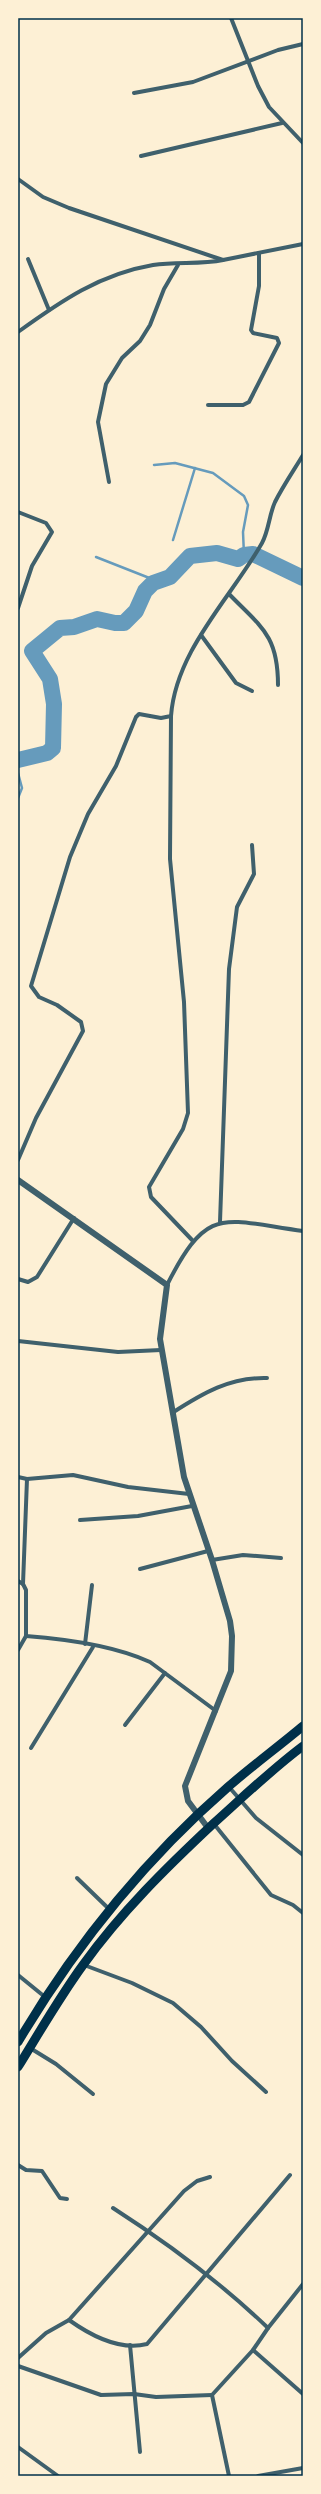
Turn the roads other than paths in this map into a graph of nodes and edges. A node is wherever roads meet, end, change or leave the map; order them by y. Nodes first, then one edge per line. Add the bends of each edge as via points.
1 (231, 18) edge
2 (303, 44) edge
3 (248, 62) junction
4 (134, 93) dead end
5 (282, 123) junction
6 (303, 144) edge
7 (141, 156) dead end
8 (18, 179) edge
9 (303, 244) edge
10 (259, 253) junction
11 (28, 259) dead end
12 (223, 260) junction
13 (178, 265) junction
14 (49, 310) junction
15 (18, 332) edge
16 (208, 405) dead end
17 (303, 454) edge
18 (109, 482) dead end
19 (18, 512) edge
20 (229, 594) junction
21 (18, 608) edge
22 (201, 635) junction
23 (278, 685) dead end
24 (252, 691) dead end
25 (171, 716) junction
26 (252, 845) dead end
27 (18, 1160) edge
28 (18, 1180) edge
29 (74, 1218) junction
30 (220, 1222) junction
31 (303, 1231) edge
32 (193, 1241) junction
33 (18, 1279) edge
34 (167, 1285) junction
35 (18, 1341) edge
36 (161, 1350) junction
37 (266, 1378) dead end
38 (172, 1413) junction
39 (18, 1477) edge
40 (27, 1478) junction
41 (189, 1494) junction
42 (192, 1506) junction
43 (80, 1520) dead end
44 (208, 1552) junction
45 (281, 1558) dead end
46 (212, 1560) junction
47 (140, 1569) dead end
48 (18, 1581) edge
49 (23, 1584) junction
50 (92, 1585) dead end
51 (26, 1636) junction
52 (85, 1644) junction
53 (93, 1646) junction
54 (18, 1650) edge
55 (165, 1673) junction
56 (216, 1711) junction
57 (125, 1725) dead end
58 (303, 1726) edge
59 (303, 1746) edge
60 (31, 1748) dead end
61 (228, 1787) junction
62 (238, 1798) junction
63 (197, 1816) junction
64 (211, 1826) junction
65 (303, 1855) edge
66 (77, 1878) dead end
67 (109, 1909) junction
68 (303, 1912) edge
69 (83, 1965) junction
70 (18, 1975) edge
71 (45, 1997) junction
72 (18, 2042) edge
73 (30, 2048) junction
74 (18, 2067) edge
75 (266, 2092) dead end
76 (93, 2094) dead end
77 (18, 2165) edge
78 (290, 2175) dead end
79 (210, 2178) dead end
80 (67, 2199) dead end
81 (113, 2208) dead end
82 (150, 2232) junction
83 (208, 2274) junction
84 (303, 2284) edge
85 (69, 2320) junction
86 (268, 2328) junction
87 (130, 2345) junction
88 (253, 2350) junction
89 (18, 2358) edge
90 (18, 2366) edge
91 (303, 2386) edge
92 (299, 2391) junction
93 (134, 2394) junction
94 (303, 2394) edge
95 (212, 2395) junction
96 (18, 2447) edge
97 (140, 2452) dead end
98 (303, 2468) edge
99 (58, 2476) edge
100 (229, 2476) edge
101 (258, 2476) edge

1 - 3 street
2 - 3 street via 278,50
3 - 4 street via 193,82
3 - 5 street via 269,107
5 - 6 street
5 - 7 street
8 - 12 street via 43,197 69,208
9 - 10 street
10 - 12 street
10 - 16 street via 258,286 251,330 253,333 277,338 279,343 250,402
11 - 14 street
12 - 13 street
13 - 14 street via 155,265 110,275
13 - 18 street via 164,289 150,325 140,341 122,358 106,384 98,422
14 - 15 street
17 - 20 street via 276,502 263,541
19 - 21 street via 46,523 52,532 32,566
20 - 22 street
20 - 23 street via 273,642 278,667
22 - 24 street via 236,683
22 - 25 street via 179,679
25 - 27 street via 161,718 139,714 136,717 113,772 88,814 70,857 31,986 39,997 63,1008 81,1022 83,1031 36,1118
25 - 32 street via 170,859 184,1002 188,1113 183,1129 149,1187 151,1197
26 - 30 street via 254,874 237,906 229,969
28 - 29 street
29 - 33 street via 37,1277 28,1282
29 - 34 street
30 - 31 street
30 - 32 street via 203,1231
32 - 34 street via 181,1257
34 - 36 street via 159,1328
35 - 36 street via 118,1352
36 - 38 street
37 - 38 street via 248,1377 231,1381
38 - 41 street
39 - 40 street
40 - 41 street via 73,1475 128,1487
40 - 49 street
41 - 42 street
42 - 43 street via 138,1516
42 - 44 street
44 - 46 street
44 - 47 street
45 - 46 street via 243,1555
46 - 56 street via 232,1636 231,1671
48 - 49 street
49 - 51 street via 26,1590
50 - 52 street
51 - 52 street
51 - 54 street
52 - 53 street
53 - 55 street via 139,1657
53 - 60 street
55 - 56 street
55 - 57 street
56 - 63 street via 200,1744 185,1786 188,1801
58 - 61 highway
59 - 62 highway
61 - 62 street
61 - 63 highway
62 - 64 highway
62 - 65 street via 271,1831
63 - 64 street
63 - 67 highway
64 - 68 street via 271,1895
64 - 69 highway via 158,1875
66 - 67 street
67 - 71 highway
69 - 73 highway
69 - 75 street via 132,1983 173,2003 201,2027 232,2061
70 - 71 street
71 - 72 highway
73 - 74 highway
73 - 76 street via 56,2064
77 - 80 street via 26,2170 42,2171 53,2191 60,2198
78 - 83 street
79 - 82 street via 197,2182 184,2191
81 - 82 street
82 - 83 street
82 - 85 street
83 - 86 street
83 - 87 street via 150,2342 144,2345
84 - 86 street
85 - 87 street via 95,2337
85 - 89 street via 46,2333
86 - 88 street
87 - 93 street
88 - 92 street
88 - 95 street
90 - 93 street via 102,2395
91 - 92 street
92 - 94 street
93 - 95 street via 156,2397
93 - 97 street
95 - 100 street
96 - 99 street
98 - 101 street

